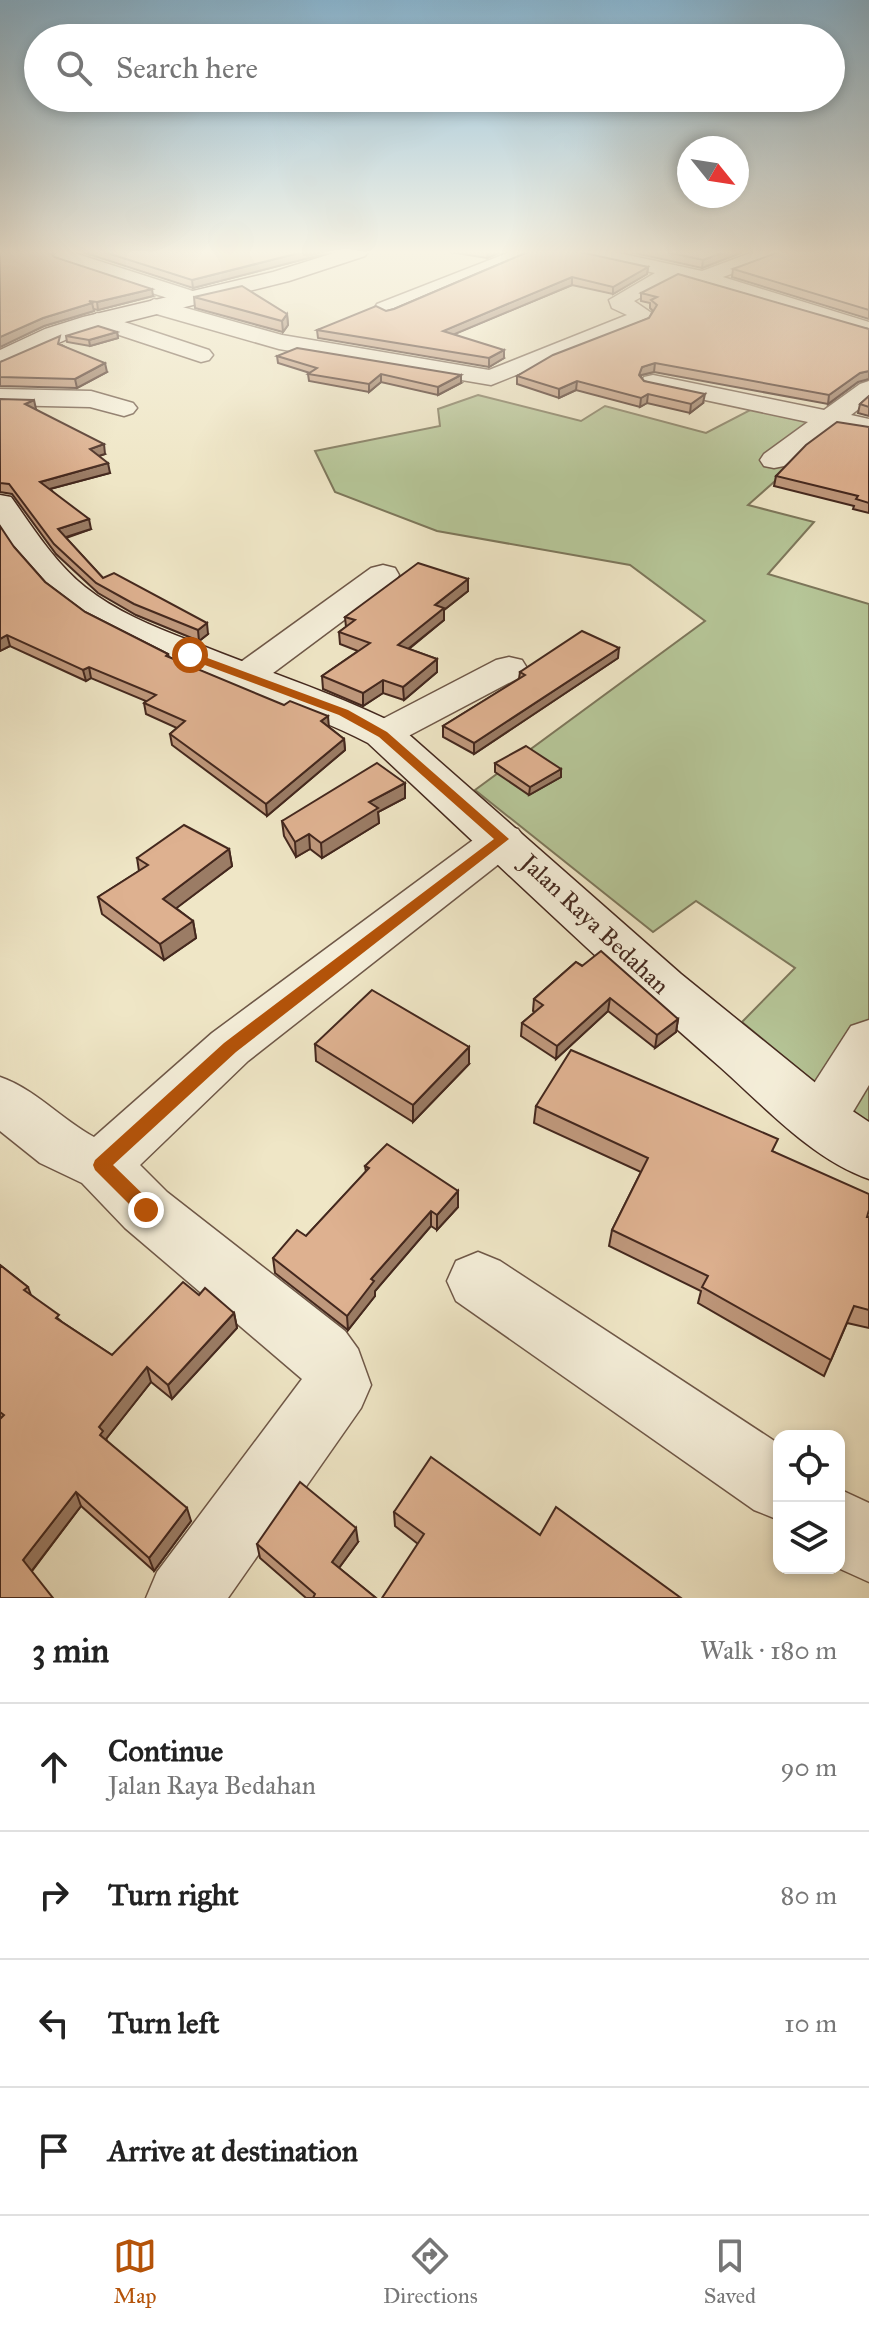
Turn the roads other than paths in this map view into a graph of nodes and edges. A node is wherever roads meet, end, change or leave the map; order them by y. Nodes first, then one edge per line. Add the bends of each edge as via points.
1 (77, 327) edge
2 (117, 327) edge
3 (225, 327) edge
4 (618, 327) edge
5 (201, 355) dead end
6 (0, 361) edge
7 (653, 382) edge
8 (869, 389) edge
9 (0, 397) edge
10 (124, 408) dead end
11 (826, 418) junction
12 (869, 427) edge
13 (774, 460) dead end
14 (5, 521) edge
15 (383, 575) dead end
16 (509, 668) dead end
17 (244, 677) junction
18 (383, 734) junction
19 (503, 839) junction
20 (869, 1040) edge
21 (0, 1099) edge
22 (819, 1119) junction
23 (869, 1154) edge
24 (102, 1165) junction
25 (478, 1281) dead end
26 (773, 1481) edge
27 (845, 1529) edge
28 (869, 1546) edge
29 (183, 1598) edge

1 - 6 street
2 - 5 street
3 - 4 street via 279,342 491,378
7 - 11 street
8 - 11 street
9 - 10 street via 91,399
11 - 12 street
11 - 13 street
14 - 17 street, Jalan Raya Bedahan via 70,593 97,612
15 - 17 street
16 - 18 street
17 - 18 street, Jalan Raya Bedahan via 344,713
18 - 19 street, Jalan Raya Bedahan
19 - 22 street, Jalan Raya Bedahan via 663,988
19 - 24 street via 230,1047
20 - 22 street
21 - 24 street via 63,1148
22 - 23 street, Jalan Raya Bedahan
24 - 29 street via 146,1210 312,1344 337,1373 338,1385
25 - 26 street
27 - 28 street

